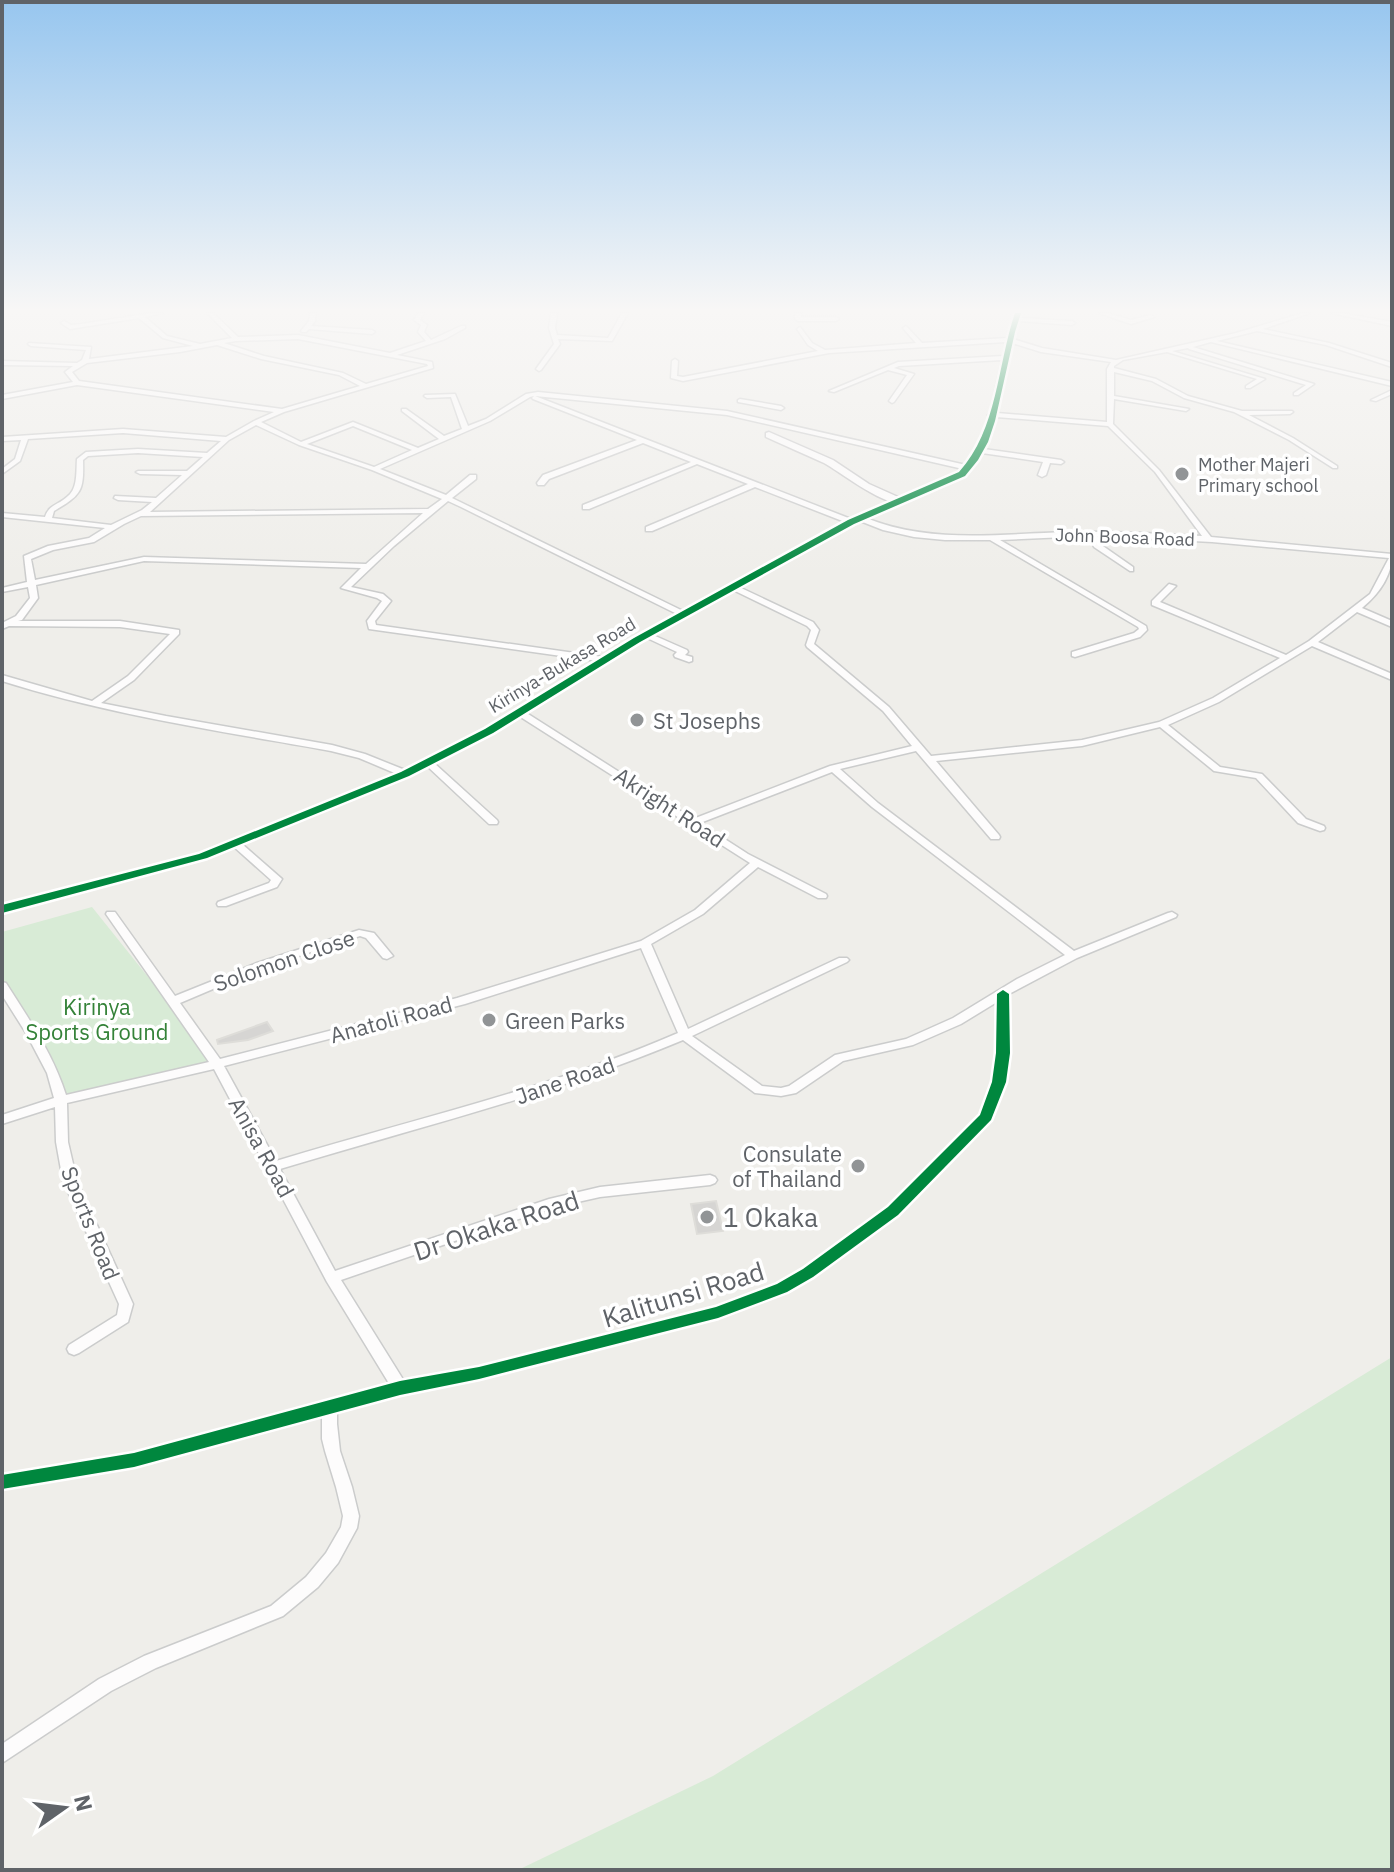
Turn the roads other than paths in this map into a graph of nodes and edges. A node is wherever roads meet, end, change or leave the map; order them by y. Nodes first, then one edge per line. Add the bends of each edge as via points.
1 (204, 400) edge
2 (315, 400) edge
3 (455, 400) edge
4 (519, 400) edge
5 (541, 400) edge
6 (588, 400) edge
7 (741, 400) edge
8 (752, 400) edge
9 (995, 400) edge
10 (1111, 400) edge
11 (1132, 400) edge
12 (1197, 400) edge
13 (781, 408) dead end
14 (1186, 409) dead end
15 (404, 410) dead end
16 (282, 411) junction
17 (1290, 412) dead end
18 (731, 413) junction
19 (1240, 413) junction
20 (991, 415) junction
21 (256, 422) junction
22 (1110, 424) junction
23 (466, 429) junction
24 (628, 432) dead end
25 (769, 435) dead end
26 (442, 438) junction
27 (2, 439) edge
28 (25, 439) junction
29 (227, 439) junction
30 (642, 441) junction
31 (301, 444) junction
32 (415, 449) junction
33 (981, 451) junction
34 (207, 455) junction
35 (1047, 460) junction
36 (698, 461) junction
37 (1061, 462) dead end
38 (972, 467) junction
39 (1335, 467) dead end
40 (374, 469) junction
41 (2, 472) edge
42 (140, 472) dead end
43 (186, 473) junction
44 (1042, 475) dead end
45 (473, 477) dead end
46 (541, 483) dead end
47 (755, 484) junction
48 (118, 498) dead end
49 (448, 498) junction
50 (156, 500) junction
51 (902, 501) junction
52 (586, 507) dead end
53 (427, 511) junction
54 (141, 514) junction
55 (2, 515) edge
56 (48, 520) junction
57 (856, 520) junction
58 (113, 527) junction
59 (649, 529) dead end
60 (1092, 534) junction
61 (993, 538) junction
62 (1209, 540) junction
63 (1266, 543) dead end
64 (1392, 558) edge
65 (367, 566) junction
66 (1130, 569) dead end
67 (30, 585) junction
68 (1172, 586) dead end
69 (734, 588) junction
70 (2, 590) edge
71 (1358, 609) junction
72 (683, 614) junction
73 (1392, 624) edge
74 (5, 625) edge
75 (647, 635) junction
76 (1312, 643) junction
77 (1075, 654) dead end
78 (1287, 658) junction
79 (689, 659) dead end
80 (607, 660) junction
81 (1392, 677) edge
82 (2, 678) edge
83 (95, 703) junction
84 (520, 713) junction
85 (1162, 724) junction
86 (920, 747) junction
87 (930, 759) junction
88 (428, 762) junction
89 (833, 768) junction
90 (405, 774) junction
91 (493, 822) dead end
92 (694, 822) junction
93 (1320, 828) dead end
94 (995, 837) dead end
95 (236, 844) junction
96 (756, 863) junction
97 (822, 896) dead end
98 (222, 904) dead end
99 (2, 909) edge
100 (111, 914) dead end
101 (1172, 915) dead end
102 (645, 943) junction
103 (387, 956) dead end
104 (1073, 956) junction
105 (843, 960) dead end
106 (2, 986) edge
107 (1003, 994) junction
108 (173, 1001) junction
109 (685, 1036) junction
110 (217, 1064) junction
111 (61, 1100) junction
112 (2, 1120) edge
113 (274, 1166) junction
114 (710, 1180) dead end
115 (332, 1278) junction
116 (74, 1349) dead end
117 (400, 1388) junction
118 (330, 1407) junction
119 (2, 1482) edge
120 (2, 1754) edge

1 - 16 street
2 - 16 street
3 - 23 street
4 - 23 street
5 - 30 street
6 - 18 street
7 - 18 street
8 - 13 street
9 - 20 street, Kirinya-Bukasa Road
10 - 22 street
11 - 14 street
12 - 19 street
15 - 26 street
16 - 21 street
17 - 19 street
18 - 38 street
19 - 39 street
20 - 22 street
20 - 33 street, Kirinya-Bukasa Road
21 - 29 street
21 - 31 street
22 - 62 street via 1157,471
23 - 26 street
24 - 57 street
25 - 51 street
26 - 32 street
27 - 28 street
28 - 29 street via 129,431
28 - 41 street via 17,462
29 - 34 street
30 - 36 street
30 - 46 street
31 - 32 street via 353,424
31 - 40 street
32 - 40 street
33 - 35 street
33 - 38 street, Kirinya-Bukasa Road
34 - 43 street
34 - 56 street via 86,454 80,459 74,496 51,510
35 - 37 street
35 - 44 street
36 - 47 street
36 - 52 street
38 - 51 street, Kirinya-Bukasa Road
40 - 49 street
42 - 43 street
43 - 50 street
45 - 49 street
47 - 57 street
47 - 59 street
48 - 50 street
49 - 53 street
49 - 72 street
50 - 54 street
51 - 57 street, Kirinya-Bukasa Road
53 - 54 street
53 - 65 street
54 - 58 street
55 - 56 street
56 - 58 street
57 - 61 street, John Boosa Road via 923,535
57 - 63 street, John Boosa Road via 942,536 1078,531
57 - 69 street, Kirinya-Bukasa Road
58 - 67 street via 91,540 27,558
60 - 61 street, John Boosa Road
60 - 62 street, John Boosa Road
60 - 66 street via 1097,545
61 - 77 street via 1142,626 1137,635
62 - 64 street, John Boosa Road
64 - 71 street via 1382,583
65 - 67 street via 157,558
65 - 80 street via 345,588 387,601 370,624 375,630
67 - 70 street
67 - 74 street via 31,606
68 - 78 street via 1155,603
69 - 72 street, Kirinya-Bukasa Road
69 - 86 street via 810,624 815,630 810,645 886,709
71 - 73 street
71 - 76 street
72 - 75 street, Kirinya-Bukasa Road
74 - 83 street via 120,624 176,632 131,678
75 - 79 street
75 - 80 street, Kirinya-Bukasa Road
76 - 78 street
76 - 81 street
78 - 85 street
80 - 84 street, Kirinya-Bukasa Road
82 - 83 street
83 - 90 street via 332,748
84 - 88 street, Kirinya-Bukasa Road
84 - 92 street, Akright Road
85 - 87 street via 1069,745
85 - 93 street via 1217,769 1259,776 1296,816
86 - 87 street
86 - 89 street
87 - 94 street
88 - 90 street, Kirinya-Bukasa Road
88 - 91 street
89 - 92 street
89 - 104 street
90 - 95 street, Kirinya-Bukasa Road
92 - 96 street, Akright Road
95 - 98 street via 277,879
95 - 99 street, Kirinya-Bukasa Road
96 - 97 street, Akright Road
96 - 102 street, Anatoli Road via 699,912
100 - 108 street, Anisa Road
101 - 104 street
102 - 109 street
102 - 110 street, Anatoli Road via 461,1001
103 - 108 street, Solomon Close via 370,935 359,933
104 - 107 street
105 - 109 street, Jane Road
106 - 111 street, Sports Road via 53,1073
107 - 109 street via 909,1042 839,1058 781,1092 759,1090
107 - 117 street, Kalitunsi Road via 1003,1053 996,1095 986,1117 893,1211 808,1273 761,1298 718,1312
108 - 110 street, Anisa Road
109 - 113 street, Jane Road via 527,1094
110 - 111 street, Anatoli Road
110 - 113 street, Anisa Road
111 - 112 street, Anatoli Road
111 - 116 street, Sports Road via 70,1181 126,1310 109,1329
113 - 115 street, Anisa Road
114 - 115 street, Dr Okaka Road via 600,1192 549,1204
115 - 117 street, Anisa Road
117 - 118 street, Kalitunsi Road
118 - 119 street, Kalitunsi Road via 134,1460
118 - 120 street via 329,1447 351,1516 332,1558 312,1582 277,1611 105,1685

